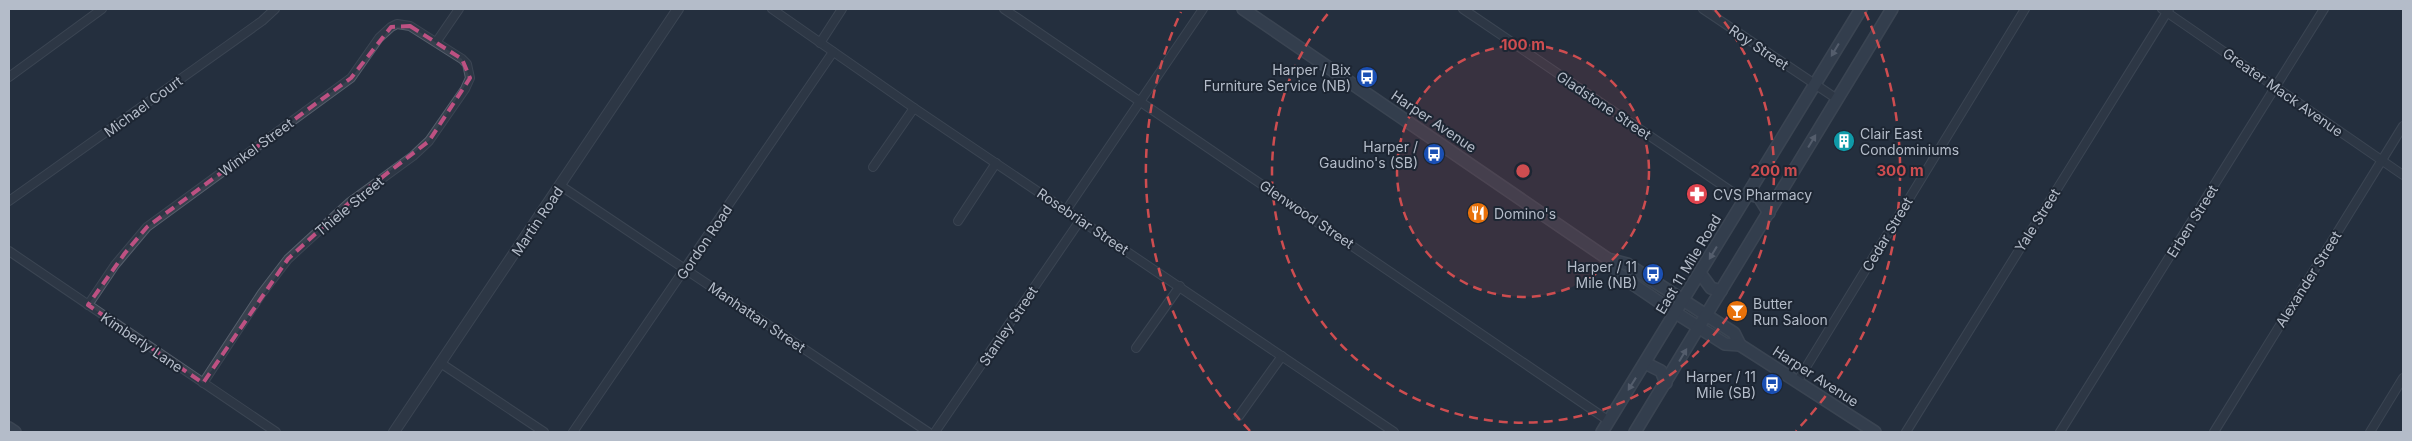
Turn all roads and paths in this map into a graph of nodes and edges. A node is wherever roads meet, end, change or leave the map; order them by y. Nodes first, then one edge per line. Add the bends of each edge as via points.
1 (102, 9) edge
2 (275, 9) edge
3 (459, 9) edge
4 (678, 9) edge
5 (772, 9) edge
6 (842, 9) edge
7 (1004, 9) edge
8 (1203, 9) edge
9 (1243, 9) edge
10 (1464, 9) edge
11 (1703, 9) edge
12 (1861, 9) edge
13 (1892, 9) edge
14 (2025, 9) edge
15 (2324, 9) edge
16 (2166, 10) edge
17 (437, 41) junction
18 (820, 43) junction
19 (833, 52) junction
20 (9, 77) edge
21 (1815, 84) junction
22 (2276, 86) junction
23 (1837, 99) junction
24 (1140, 100) junction
25 (914, 108) junction
26 (2403, 126) edge
27 (2382, 160) junction
28 (996, 163) junction
29 (872, 167) dead end
30 (2403, 175) edge
31 (561, 186) junction
32 (1746, 197) junction
33 (9, 201) edge
34 (1067, 210) junction
35 (1769, 213) junction
36 (1080, 219) junction
37 (958, 221) dead end
38 (9, 251) edge
39 (1608, 259) junction
40 (686, 269) junction
41 (1700, 273) junction
42 (1180, 286) junction
43 (1721, 291) junction
44 (1684, 301) junction
45 (88, 305) junction
46 (1676, 313) junction
47 (1707, 316) junction
48 (1699, 329) junction
49 (1740, 345) junction
50 (1136, 348) dead end
51 (1282, 356) junction
52 (1646, 363) junction
53 (442, 364) junction
54 (2403, 378) edge
55 (1797, 382) junction
56 (1666, 383) junction
57 (203, 384) junction
58 (1239, 416) dead end
59 (1609, 421) junction
60 (9, 428) edge
61 (1383, 429) edge
62 (15, 432) edge
63 (276, 432) edge
64 (394, 432) edge
65 (544, 432) edge
66 (573, 432) edge
67 (928, 432) edge
68 (935, 432) edge
69 (1394, 432) edge
70 (1602, 432) edge
71 (1635, 432) edge
72 (1875, 432) edge
73 (1906, 432) edge
74 (2060, 432) edge
75 (2214, 432) edge
76 (2370, 432) edge

1 - 20 street
2 - 33 street, Michael Court
3 - 17 street
4 - 31 street, Martin Road
5 - 18 street, Rosebriar Street
6 - 18 street
7 - 24 street, Glenwood Street
8 - 24 street
9 - 39 main road, Harper Avenue
10 - 32 street, Gladstone Street
11 - 21 street, Roy Street
12 -> 21 main road, East 11 Mile Road
13 - 23 main road
14 - 55 street, Cedar Street
15 - 22 street, Erben Street
16 - 22 street, Greater Mack Avenue
16 - 73 street, Yale Street
17 - 45 street, Winkel Street via 404,24 385,30 352,78 147,227 115,265
17 - 57 street, Thiele Street via 462,59 470,78 441,125 413,156 350,202 288,259
18 - 19 street, Rosebriar Street
19 - 25 street, Rosebriar Street
19 - 40 street, Gordon Road
21 - 23 street
21 - 32 main road, East 11 Mile Road
22 - 27 street, Greater Mack Avenue
22 - 74 street, Erben Street
35 -> 23 main road
24 - 34 street
24 - 59 street, Glenwood Street
25 - 28 street, Rosebriar Street
25 - 29 street
26 - 27 street, Alexander Street
27 - 30 street, Greater Mack Avenue
27 - 75 street, Alexander Street
28 - 34 street, Rosebriar Street
28 - 37 street
31 - 40 street, Manhattan Street
31 - 53 street, Martin Road
32 - 35 main road via 1759,197
32 -> 41 main road, East 11 Mile Road
34 - 36 street, Rosebriar Street
35 - 43 main road
36 - 42 street, Rosebriar Street
36 - 68 street, Stanley Street
38 - 45 street, Kimberly Lane
39 - 44 main road, Harper Avenue via 1627,264
39 - 46 main road, Harper Avenue via 1618,274
40 - 66 street, Gordon Road
40 - 67 street, Manhattan Street
41 - 43 main road via 1711,288
41 - 44 main road, East 11 Mile Road
42 - 50 street
42 - 51 street, Rosebriar Street
43 - 47 main road
44 - 46 main road, East 11 Mile Road
44 - 47 main road, Harper Avenue
45 - 57 street, Kimberly Lane
46 - 48 main road, Harper Avenue
46 - 52 main road, East 11 Mile Road
47 - 48 main road
47 - 49 main road, Harper Avenue via 1734,333
48 - 49 main road, Harper Avenue via 1725,344
56 -> 48 main road
49 - 55 main road, Harper Avenue
51 - 58 street
51 - 61 street, Rosebriar Street
52 - 56 main road via 1661,371
52 -> 59 main road, East 11 Mile Road
53 - 64 street, Martin Road
53 - 65 street
54 - 76 street
55 - 72 main road, Harper Avenue
56 - 71 main road
57 - 63 street, Kimberly Lane
59 - 70 main road, East 11 Mile Road
60 - 62 main road
61 - 69 street, Rosebriar Street

